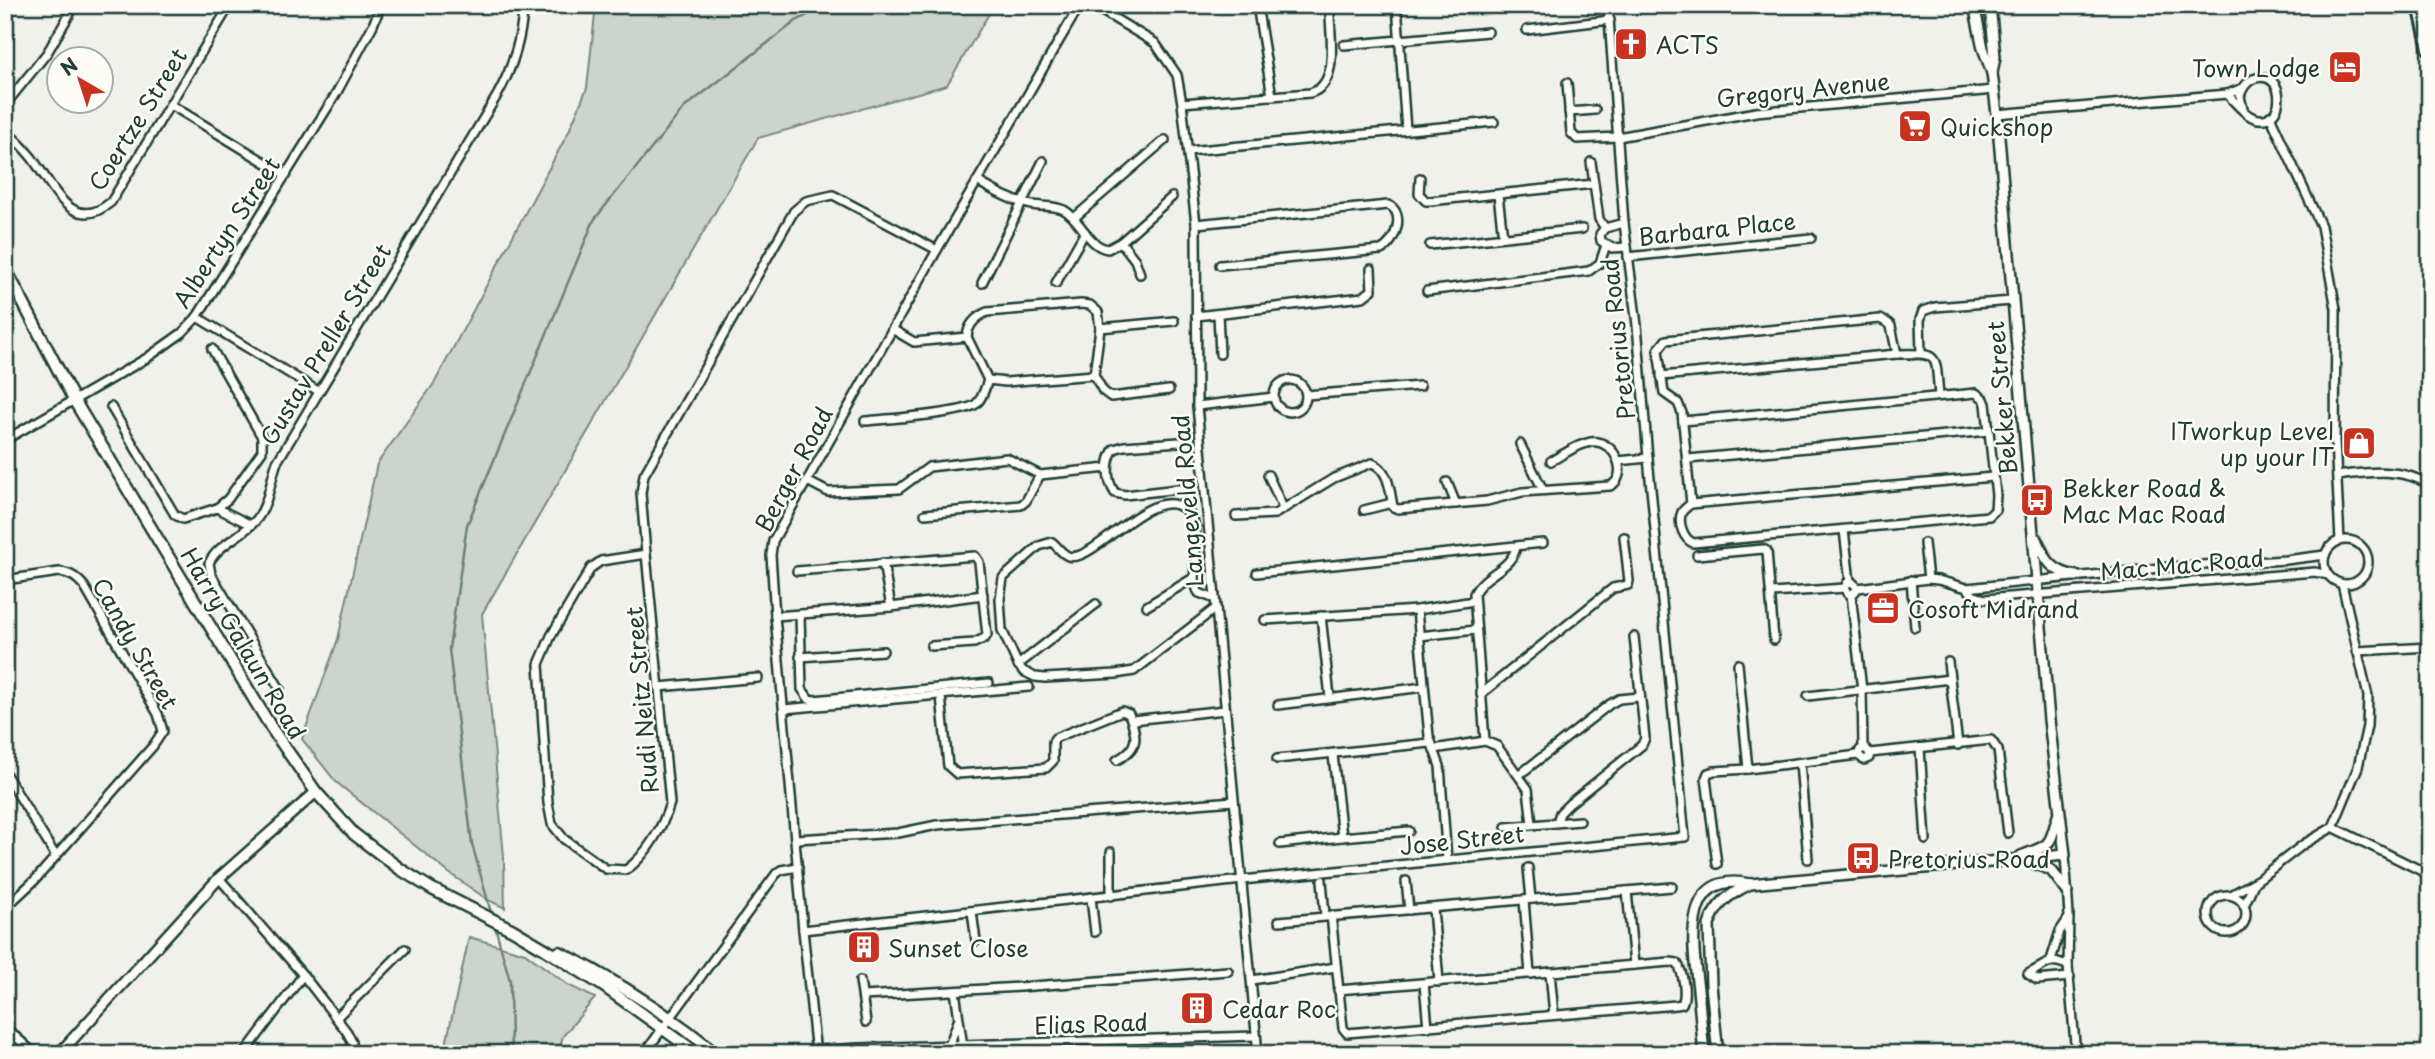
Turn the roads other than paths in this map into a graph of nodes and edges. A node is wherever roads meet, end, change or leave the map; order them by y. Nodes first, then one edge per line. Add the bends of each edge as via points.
1 (75, 5) edge
2 (230, 5) edge
3 (381, 5) edge
4 (524, 5) edge
5 (1080, 5) edge
6 (1092, 5) edge
7 (1256, 5) edge
8 (1334, 5) edge
9 (1397, 5) edge
10 (1608, 5) edge
11 (1974, 5) edge
12 (1990, 5) edge
13 (2420, 5) edge
14 (1610, 20) junction
15 (1527, 30) dead end
16 (1488, 32) dead end
17 (1400, 40) junction
18 (1344, 45) dead end
19 (2430, 49) edge
20 (1992, 73) junction
21 (1567, 83) dead end
22 (2243, 88) junction
23 (1994, 90) junction
24 (2227, 94) junction
25 (1272, 96) junction
26 (1182, 103) junction
27 (5, 105) edge
28 (171, 105) junction
29 (2243, 109) junction
30 (1595, 110) dead end
31 (1569, 112) junction
32 (1997, 114) junction
33 (2270, 116) junction
34 (1494, 122) dead end
35 (5, 130) edge
36 (1406, 130) junction
37 (1618, 136) junction
38 (1165, 140) dead end
39 (1188, 151) junction
40 (1043, 161) dead end
41 (1591, 162) dead end
42 (286, 175) junction
43 (1420, 178) dead end
44 (977, 181) junction
45 (1594, 184) junction
46 (1498, 195) junction
47 (1172, 197) dead end
48 (1022, 202) junction
49 (1074, 218) junction
50 (1624, 223) junction
51 (1196, 224) junction
52 (1605, 228) junction
53 (1582, 229) dead end
54 (1085, 232) junction
55 (1503, 237) junction
56 (1811, 238) dead end
57 (1121, 242) junction
58 (1430, 244) dead end
59 (1606, 245) junction
60 (1627, 247) junction
61 (937, 250) junction
62 (1628, 257) junction
63 (1220, 265) dead end
64 (5, 268) edge
65 (1371, 268) dead end
66 (1140, 274) dead end
67 (982, 283) dead end
68 (1056, 283) dead end
69 (1427, 291) dead end
70 (2012, 300) junction
71 (1218, 314) junction
72 (1196, 316) junction
73 (197, 317) junction
74 (1174, 321) dead end
75 (1100, 328) junction
76 (892, 329) junction
77 (967, 337) junction
78 (212, 349) dead end
79 (1220, 354) dead end
80 (1897, 354) junction
81 (1920, 354) junction
82 (1094, 374) junction
83 (1661, 376) junction
84 (988, 380) junction
85 (1420, 386) dead end
86 (1169, 390) dead end
87 (318, 391) junction
88 (1306, 395) junction
89 (1274, 397) junction
90 (1939, 397) junction
91 (74, 400) junction
92 (1197, 406) junction
93 (111, 407) dead end
94 (866, 421) dead end
95 (1683, 421) junction
96 (1989, 431) junction
97 (5, 440) edge
98 (1179, 442) dead end
99 (1520, 444) dead end
100 (1648, 458) junction
101 (1688, 459) junction
102 (1551, 461) dead end
103 (1618, 461) junction
104 (1108, 468) junction
105 (1040, 475) junction
106 (1268, 475) dead end
107 (2337, 476) junction
108 (1993, 477) junction
109 (807, 481) junction
110 (1447, 482) dead end
111 (2430, 486) edge
112 (1187, 488) dead end
113 (1543, 490) junction
114 (1392, 503) junction
115 (1456, 504) junction
116 (1691, 504) junction
117 (216, 508) junction
118 (1283, 508) junction
119 (1364, 510) dead end
120 (925, 514) dead end
121 (1236, 516) dead end
122 (251, 526) junction
123 (2032, 527) junction
124 (1844, 530) junction
125 (1624, 537) dead end
126 (2340, 541) junction
127 (1543, 542) dead end
128 (1924, 543) dead end
129 (1516, 547) junction
130 (646, 554) junction
131 (1697, 555) dead end
132 (2325, 555) junction
133 (883, 563) junction
134 (2169, 567) junction
135 (797, 571) dead end
136 (1257, 573) dead end
137 (2328, 575) junction
138 (2076, 576) junction
139 (1195, 578) junction
140 (1927, 579) junction
141 (5, 580) edge
142 (1911, 580) junction
143 (2037, 580) junction
144 (2342, 583) junction
145 (2171, 584) junction
146 (1847, 585) junction
147 (1967, 588) junction
148 (1855, 591) junction
149 (1772, 593) junction
150 (982, 595) junction
151 (2038, 595) junction
152 (1215, 599) junction
153 (1474, 601) junction
154 (1096, 604) dead end
155 (1147, 606) dead end
156 (891, 607) junction
157 (1216, 608) junction
158 (1417, 610) junction
159 (800, 615) junction
160 (775, 616) junction
161 (1321, 616) junction
162 (1265, 620) dead end
163 (1915, 627) dead end
164 (1476, 630) junction
165 (1419, 636) junction
166 (1633, 637) dead end
167 (1774, 640) dead end
168 (931, 646) dead end
169 (2430, 647) edge
170 (883, 651) dead end
171 (2357, 651) junction
172 (800, 657) junction
173 (1948, 662) dead end
174 (1738, 664) dead end
175 (1018, 665) junction
176 (758, 678) dead end
177 (1950, 679) junction
178 (989, 683) dead end
179 (659, 687) junction
180 (1030, 687) dead end
181 (1424, 687) junction
182 (280, 689) dead end
183 (1862, 690) junction
184 (1481, 694) junction
185 (941, 696) junction
186 (1808, 696) dead end
187 (1330, 697) junction
188 (1639, 697) junction
189 (1278, 705) dead end
190 (783, 709) junction
191 (1225, 710) junction
192 (1132, 720) junction
193 (1485, 741) junction
194 (1958, 745) junction
195 (1432, 746) junction
196 (1920, 748) junction
197 (1864, 752) junction
198 (1333, 755) junction
199 (1277, 759) dead end
200 (1117, 761) dead end
201 (1800, 763) junction
202 (1748, 769) junction
203 (5, 773) edge
204 (1519, 775) junction
205 (316, 792) junction
206 (1234, 801) junction
207 (2061, 808) junction
208 (1580, 821) dead end
209 (1557, 822) junction
210 (1532, 824) junction
211 (1506, 827) dead end
212 (2333, 827) junction
213 (1409, 831) dead end
214 (2008, 833) dead end
215 (1342, 837) junction
216 (1685, 837) joint
217 (796, 839) junction
218 (1926, 840) dead end
219 (1280, 844) dead end
220 (1111, 852) dead end
221 (55, 855) junction
222 (2065, 855) junction
223 (1808, 859) dead end
224 (1447, 860) junction
225 (2018, 860) junction
226 (1717, 864) dead end
227 (798, 867) junction
228 (1528, 868) dead end
229 (2430, 875) edge
230 (219, 878) junction
231 (1242, 880) junction
232 (1322, 880) dead end
233 (1406, 881) dead end
234 (2256, 881) junction
235 (1750, 884) junction
236 (1672, 887) dead end
237 (1627, 891) junction
238 (2067, 891) junction
239 (2231, 895) junction
240 (1111, 896) junction
241 (1091, 898) junction
242 (1528, 900) junction
243 (2244, 906) junction
244 (5, 908) edge
245 (1433, 908) junction
246 (1409, 910) junction
247 (972, 912) junction
248 (1328, 916) junction
249 (2069, 916) junction
250 (1279, 921) dead end
251 (803, 930) junction
252 (1095, 932) dead end
253 (976, 941) dead end
254 (405, 949) dead end
255 (545, 949) junction
256 (2051, 960) junction
257 (1634, 965) junction
258 (2068, 966) junction
259 (1336, 967) junction
260 (1228, 971) dead end
261 (1550, 972) junction
262 (1530, 974) junction
263 (303, 975) junction
264 (2070, 977) junction
265 (1252, 980) junction
266 (860, 981) dead end
267 (1439, 982) junction
268 (1424, 984) junction
269 (1338, 990) junction
270 (956, 991) junction
271 (863, 996) junction
272 (1554, 1016) junction
273 (336, 1018) junction
274 (671, 1019) junction
275 (958, 1020) junction
276 (866, 1022) dead end
277 (5, 1027) edge
278 (1428, 1027) junction
279 (663, 1028) junction
280 (1256, 1036) junction
281 (966, 1048) edge
282 (948, 1050) edge
283 (815, 1053) edge
284 (1718, 1053) edge
285 (35, 1054) edge
286 (59, 1054) edge
287 (244, 1054) edge
288 (352, 1054) edge
289 (644, 1054) edge
290 (698, 1054) edge
291 (717, 1054) edge
292 (911, 1054) edge
293 (1258, 1054) edge
294 (1704, 1054) edge
295 (2076, 1054) edge

1 - 27 street via 47,53
2 - 28 street, Coertze Street
3 - 42 street, Albertyn Street via 354,62
4 - 87 street, Gustav Preller Street via 519,44 502,87
5 - 44 street, Berger Road
6 - 26 street, Langeveld Road via 1155,43 1177,75
7 - 25 street
8 - 25 street via 1326,83 1310,93
9 - 17 street
10 - 14 street, Pretorius Road
11 - 20 street, Bekker Street
12 - 20 street, Bekker Street
13 - 19 highway
14 - 15 street
14 - 37 street, Pretorius Road
16 - 17 street
17 - 18 street
17 - 36 street
20 - 23 street, Bekker Street
21 - 31 street
22 - 24 street
22 - 29 street
22 - 33 street via 2258,78 2276,86 2279,105
23 - 32 street, Bekker Street
23 - 37 street, Gregory Avenue via 1756,112
24 - 29 street
24 - 32 street
25 - 26 street
26 - 39 street, Langeveld Road
28 - 35 street, Coertze Street via 111,202 99,211 78,211 62,203 23,147
28 - 42 street
29 - 33 street via 2257,118
30 - 31 street
31 - 37 street, Gregory Avenue via 1577,139
32 - 70 street, Bekker Street
33 - 107 street via 2323,234 2336,309
34 - 36 street
36 - 39 street
37 - 50 street, Pretorius Road
38 - 49 street
39 - 51 street, Langeveld Road
40 - 48 street
41 - 45 street
42 - 73 street, Albertyn Street
43 - 46 street via 1419,194 1426,201
44 - 48 street
44 - 61 street, Berger Road
45 - 46 street
45 - 52 street via 1599,219
46 - 55 street
47 - 57 street
48 - 49 street via 1055,207
48 - 67 street
49 - 54 street
50 - 52 street
50 - 60 street, Pretorius Road
51 - 63 street via 1388,205 1397,212 1395,233 1381,250
51 - 72 street, Langeveld Road
52 - 59 street via 1600,234
53 - 55 street
54 - 57 street via 1102,249
54 - 68 street
55 - 58 street
56 - 62 street, Barbara Place
57 - 66 street
59 - 60 street
59 - 69 street via 1600,263 1589,271
60 - 62 street, Pretorius Road
61 - 76 street, Berger Road
61 - 130 street, Rudi Neitz Street via 833,195 806,201 794,211 644,475
62 - 100 street, Pretorius Road
64 - 91 main road, Harry Galaun Road
65 - 71 street via 1372,290 1363,297
70 - 81 street via 1923,311
70 - 123 street, Bekker Street
71 - 72 street
71 - 79 street
72 - 92 street, Langeveld Road
73 - 87 street
73 - 91 street, Albertyn Street via 164,347
74 - 75 street
75 - 77 street via 1098,313 1081,303 987,312 973,321
75 - 82 street
76 - 77 street via 914,342
76 - 109 street, Berger Road
77 - 84 street
78 - 117 street via 263,444 233,494
80 - 81 street
80 - 83 street
80 - 83 street via 1891,326 1880,319 1674,338 1659,348
81 - 90 street via 1935,359
82 - 84 street
82 - 86 street via 1111,397
83 - 95 street via 1664,393 1678,403
84 - 94 street via 980,400 968,408
85 - 88 street
87 - 122 street, Gustav Preller Street via 276,462 265,505
88 - 89 street via 1303,405 1293,411 1279,407
88 - 89 street via 1303,386 1289,380 1280,383
89 - 92 street
90 - 95 street
90 - 96 street via 1973,393 1981,397
91 - 97 street, Albertyn Street
91 - 205 main road, Harry Galaun Road via 272,729
92 - 152 street, Langeveld Road
93 - 117 street via 175,514 183,519
95 - 101 street
96 - 101 street
96 - 108 street
98 - 104 street via 1117,447
99 - 113 street
100 - 103 street
100 - 216 street, Pretorius Road
101 - 116 street
102 - 103 street via 1595,442 1607,444
103 - 113 street via 1619,477 1613,485
104 - 105 street
104 - 112 street via 1111,487 1119,495
105 - 109 street via 1007,458 929,467 895,489 828,492
105 - 120 street via 1021,505
106 - 118 street
107 - 111 street via 2383,473 2418,479
107 - 126 street
108 - 116 street
108 - 124 street via 1996,505 1989,516
109 - 160 street, Berger Road via 773,541
110 - 115 street
113 - 115 street
114 - 115 street via 1398,509
114 - 118 street via 1387,478 1372,463 1334,478
114 - 119 street
116 - 124 street via 1681,516 1684,534 1693,543
117 - 122 street
118 - 121 street via 1270,515
122 - 182 street, Gustav Preller Street via 215,554 209,568
123 - 138 street via 2050,565
123 - 143 street, Bekker Street
124 - 146 street
125 - 184 street via 1628,585 1613,588
126 - 132 street
126 - 144 street via 2360,545 2367,558 2360,578
127 - 129 street
128 - 140 street
129 - 136 street
129 - 153 street via 1512,559 1477,589
130 - 179 street, Rudi Neitz Street
130 - 179 street, Rudi Neitz Street via 601,561 591,568 538,664 552,824 564,839 606,869 626,870 634,863 668,812 670,787
131 - 149 street via 1766,550
132 - 134 street, Mac Mac Road
132 - 137 street
133 - 135 street
133 - 150 street via 975,556
133 - 156 street
134 - 138 street, Mac Mac Road
134 - 145 street
137 - 144 street
137 - 145 street, Mac Mac Road via 2315,572
138 - 143 street, Mac Mac Road
139 - 152 street via 1199,593
139 - 155 street
139 - 175 street via 1195,527 1187,511 1176,504 1136,517 1076,556 1064,555 1047,542 1011,569 1000,588 1002,629
140 - 142 street, Mac Mac Road
140 - 147 street, Mac Mac Road
141 - 221 street, Candy Street via 59,572 77,578 162,724 153,746
142 - 148 street, Mac Mac Road
142 - 163 street
143 - 147 street, Mac Mac Road
143 - 151 street, Bekker Street
144 - 171 street
145 - 151 street, Mac Mac Road
146 - 148 street via 1855,583
146 - 149 street
147 - 151 street, Mac Mac Road via 1973,596 1985,599
148 - 183 street
149 - 167 street
150 - 156 street
150 - 168 street via 985,638
151 - 207 street, Bekker Street
152 - 157 street, Langeveld Road
153 - 158 street
153 - 164 street
154 - 175 street
156 - 159 street
157 - 175 street via 1134,671 1045,678 1028,675
157 - 191 street, Langeveld Road
158 - 161 street
158 - 165 street
159 - 160 street
159 - 172 street
160 - 190 street, Berger Road
161 - 162 street
161 - 187 street
164 - 165 street
164 - 184 street
165 - 181 street
166 - 188 street
169 - 171 street
170 - 172 street
171 - 212 street via 2368,696 2367,726 2358,766
172 - 178 street via 802,689 814,700
173 - 177 street
174 - 202 street
176 - 179 street
177 - 183 street
177 - 194 street
180 - 185 street
181 - 187 street
181 - 195 street
183 - 186 street
183 - 197 street
184 - 193 street
185 - 190 street
185 - 192 street via 948,766 963,776 1046,768 1053,761 1053,742 1058,736 1122,711
187 - 189 street
188 - 204 street via 1610,704
188 - 209 street via 1642,745 1569,804
190 - 217 street, Berger Road
191 - 192 street
191 - 206 street, Langeveld Road
192 - 200 street via 1134,747
193 - 195 street
193 - 204 street via 1497,746
194 - 196 street
194 - 214 street via 1992,740 1995,744
195 - 198 street
195 - 224 street via 1440,766
196 - 197 street
196 - 218 street
197 - 201 street
198 - 199 street
198 - 215 street
201 - 202 street
201 - 223 street
202 - 226 street via 1706,775
203 - 221 street
204 - 210 street via 1528,789
205 - 230 street
205 - 255 main road, Harry Galaun Road via 376,852 432,889
206 - 217 street
206 - 231 street, Langeveld Road
207 - 222 street, Bekker Street
207 - 225 street via 2047,845
208 - 209 street
209 - 210 street
210 - 211 street
212 - 229 street
212 - 234 street
213 - 215 street
215 - 219 street
216 - 224 street, Jose Street
217 - 227 street, Berger Road
220 - 240 street
221 - 244 street, Candy Street
222 - 225 street
222 - 238 street, Bekker Street
224 - 231 street, Jose Street
225 - 235 street
225 - 238 street via 2051,870
227 - 251 street, Berger Road
227 - 274 street via 776,874
228 - 242 street
230 - 263 street
230 - 286 street
231 - 240 street, Jose Street
231 - 265 street, Langeveld Road
232 - 248 street
233 - 246 street
234 - 239 street
234 - 243 street
235 - 284 street via 1724,898 1709,925
235 - 294 street via 1721,885 1704,897 1696,911 1694,952
236 - 237 street
237 - 242 street
237 - 257 street
238 - 249 street, Bekker Street
239 - 243 street
239 - 243 street via 2222,895 2210,905 2208,921 2213,928 2230,934 2238,930 2246,915
240 - 241 street, Jose Street
241 - 247 street, Jose Street
241 - 252 street
242 - 245 street
242 - 262 street
245 - 246 street
245 - 267 street
246 - 248 street
247 - 251 street, Jose Street
247 - 253 street
248 - 250 street
248 - 259 street
249 - 256 street
249 - 258 street, Bekker Street
251 - 283 street, Berger Road
254 - 273 street
255 - 274 main road, Harry Galaun Road via 607,977
255 - 279 main road, Harry Galaun Road
256 - 258 street
256 - 264 street via 2028,974 2038,980
257 - 261 street
257 - 272 street via 1676,963 1684,1002
258 - 264 street, Bekker Street
259 - 265 street
259 - 269 street
260 - 270 street
261 - 262 street
261 - 272 street
262 - 267 street
263 - 273 street
263 - 287 street
264 - 295 street, Bekker Street
265 - 280 street, Langeveld Road
266 - 271 street
267 - 268 street
268 - 269 street
268 - 278 street
269 - 278 street via 1347,1033
270 - 271 street
270 - 275 street
271 - 276 street
272 - 278 street
273 - 288 street via 351,1037
274 - 279 street
274 - 291 main road, Harry Galaun Road
275 - 281 street
275 - 282 street
277 - 285 street
279 - 289 street
279 - 290 main road, Harry Galaun Road
280 - 281 street, Elias Road
280 - 293 street, Langeveld Road
281 - 282 street, Elias Road
282 - 283 street, Elias Road via 831,1049
282 - 292 street, Elias Road

